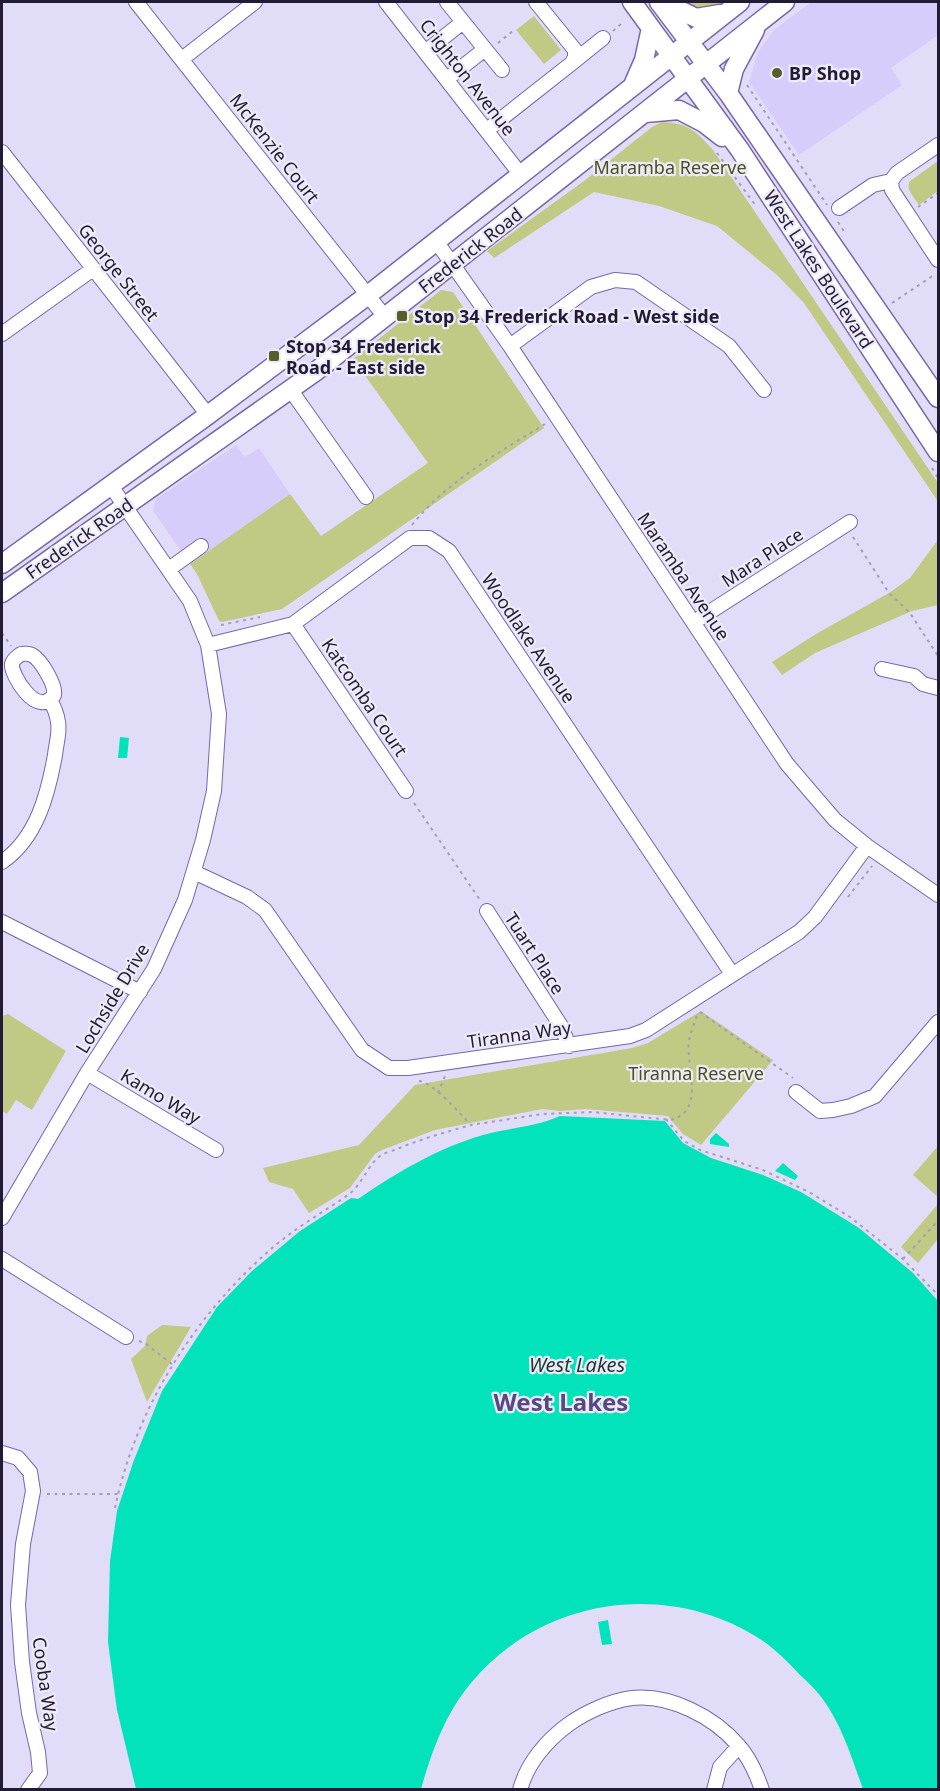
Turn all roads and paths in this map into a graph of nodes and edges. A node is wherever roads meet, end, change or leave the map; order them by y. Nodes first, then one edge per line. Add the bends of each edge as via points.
1 (136, 2) edge
2 (255, 2) edge
3 (386, 2) edge
4 (447, 2) edge
5 (536, 2) edge
6 (632, 2) edge
7 (658, 2) edge
8 (663, 2) edge
9 (740, 2) edge
10 (786, 2) edge
11 (724, 13) junction
12 (463, 22) junction
13 (759, 23) junction
14 (651, 28) junction
15 (603, 38) dead end
16 (688, 41) junction
17 (485, 49) junction
18 (425, 52) junction
19 (670, 55) junction
20 (182, 59) junction
21 (572, 63) junction
22 (706, 64) junction
23 (502, 70) dead end
24 (688, 78) junction
25 (447, 79) junction
26 (633, 86) junction
27 (728, 93) junction
28 (645, 113) junction
29 (487, 130) junction
30 (939, 145) edge
31 (740, 150) junction
32 (2, 152) edge
33 (716, 152) dead end
34 (521, 175) junction
35 (891, 181) junction
36 (939, 193) edge
37 (756, 206) dead end
38 (918, 207) dead end
39 (839, 208) dead end
40 (436, 241) junction
41 (939, 260) edge
42 (453, 263) junction
43 (93, 268) junction
44 (934, 275) dead end
45 (368, 295) junction
46 (892, 303) dead end
47 (385, 317) junction
48 (2, 333) edge
49 (510, 346) junction
50 (290, 389) junction
51 (764, 390) dead end
52 (939, 398) edge
53 (208, 415) junction
54 (556, 416) junction
55 (935, 460) edge
56 (939, 478) edge
57 (111, 486) junction
58 (366, 498) dead end
59 (125, 507) junction
60 (850, 522) joint
61 (407, 527) dead end
62 (201, 546) dead end
63 (2, 564) edge
64 (170, 569) junction
65 (2, 593) edge
66 (263, 616) dead end
67 (694, 622) junction
68 (293, 624) junction
69 (221, 625) dead end
70 (208, 645) junction
71 (939, 656) edge
72 (882, 669) dead end
73 (939, 688) edge
74 (50, 700) dead end
75 (406, 791) joint
76 (867, 846) junction
77 (2, 862) edge
78 (194, 872) junction
79 (939, 895) edge
80 (487, 911) joint
81 (2, 922) edge
82 (732, 974) junction
83 (140, 992) junction
84 (939, 1022) edge
85 (569, 1046) junction
86 (87, 1073) junction
87 (446, 1075) dead end
88 (417, 1081) dead end
89 (797, 1087) joint
90 (438, 1093) junction
91 (666, 1119) junction
92 (471, 1125) junction
93 (216, 1150) dead end
94 (2, 1218) edge
95 (939, 1221) edge
96 (2, 1259) edge
97 (903, 1259) junction
98 (939, 1295) edge
99 (126, 1336) joint
100 (173, 1365) junction
101 (2, 1453) edge
102 (47, 1494) dead end
103 (118, 1494) junction
104 (115, 1508) dead end
105 (739, 1746) junction
106 (28, 1790) edge
107 (520, 1790) edge
108 (714, 1790) edge
109 (762, 1790) edge

1 - 20 street, McKenzie Court
2 - 20 street
3 - 18 street, Crighton Avenue
4 - 12 street
5 - 21 street via 575,50
6 - 14 main road, West Lakes Boulevard
7 - 16 main road, West Lakes Boulevard
8 - 11 main road via 696,18
9 - 11 main road, Frederick Road
10 - 13 main road, Frederick Road
11 - 16 main road, Frederick Road
12 - 17 street
12 - 18 street
13 - 22 main road, Frederick Road
13 - 27 main road via 734,69
14 - 19 main road, West Lakes Boulevard
14 - 26 main road
15 - 21 street
16 - 19 main road, Frederick Road
16 - 22 main road, West Lakes Boulevard
17 - 23 street
17 - 25 street
18 - 25 street, Crighton Avenue
19 - 24 main road, West Lakes Boulevard
19 - 26 main road, Frederick Road
20 - 45 street, McKenzie Court
21 - 29 street
22 - 24 main road, Frederick Road
22 - 27 main road, West Lakes Boulevard
24 - 28 main road, Frederick Road
24 - 31 main road, West Lakes Boulevard
25 - 29 street, Crighton Avenue
26 - 34 main road, Frederick Road
27 - 52 main road, West Lakes Boulevard
28 - 31 main road via 679,110
28 - 42 main road, Frederick Road
29 - 34 street, Crighton Avenue
30 - 35 street
31 - 55 main road, West Lakes Boulevard
32 - 43 street, George Street
33 - 37 path
34 - 40 main road, Frederick Road
35 - 39 street via 873,185
35 - 41 street via 892,190
36 - 38 path
40 - 42 street, Maramba Avenue
40 - 45 main road, Frederick Road
42 - 47 main road, Frederick Road
42 - 49 street, Maramba Avenue
43 - 48 street
43 - 53 street, George Street
44 - 46 path
45 - 47 street, McKenzie Court
45 - 53 main road, Frederick Road
47 - 50 main road, Frederick Road
49 - 51 street via 591,287 615,280 636,282 729,345
49 - 54 street, Maramba Avenue
50 - 58 street
50 - 59 main road, Frederick Road
53 - 57 main road, Frederick Road
54 - 61 path via 449,487
54 - 67 street, Maramba Avenue
55 - 56 path
57 - 59 street, Lochside Drive
57 - 63 main road, Frederick Road
59 - 64 street, Lochside Drive
59 - 65 main road, Frederick Road
60 - 67 street, Mara Place
60 - 71 path via 852,537 889,593 910,613
62 - 64 street
64 - 70 street, Lochside Drive via 190,601
66 - 69 path
67 - 76 street, Maramba Avenue via 787,764 835,820
68 - 70 street, Woodlake Avenue
68 - 75 street, Katcomba Court
68 - 82 street, Woodlake Avenue via 410,538 429,538 449,551
70 - 78 street, Lochside Drive via 219,714 214,791
72 - 73 street via 914,676 923,684
74 - 77 street via 59,730 44,804 28,836
75 - 80 path
76 - 79 street, Maramba Avenue
76 - 82 street, Tiranna Way via 815,918
78 - 83 street, Lochside Drive via 154,969
78 - 85 street, Tiranna Way via 248,897 266,910 362,1050 389,1068
80 - 85 street, Tuart Place via 561,1026
81 - 83 street
82 - 85 street, Tiranna Way via 646,1030
83 - 86 street, Lochside Drive
84 - 89 street via 875,1096 851,1106 820,1111
86 - 93 street, Kamo Way
86 - 94 street, Lochside Drive
87 - 90 path
88 - 90 path
89 - 91 path via 699,1011 688,1043 691,1095 684,1114
90 - 92 path
91 - 92 path via 593,1112 542,1114
91 - 97 path via 684,1142 763,1170 809,1192 850,1217
92 - 100 path via 380,1156 351,1193 306,1221 231,1286
95 - 97 path
96 - 99 street
97 - 98 path
99 - 100 path via 146,1344
100 - 103 path via 145,1418
101 - 106 street, Cooba Way via 18,1458 30,1472 33,1491 23,1544 18,1605 22,1662 40,1773
102 - 103 path
103 - 104 path
105 - 107 street via 714,1724 684,1707 658,1699 632,1698 580,1716 557,1733 538,1753
105 - 108 street via 720,1767
105 - 109 street

